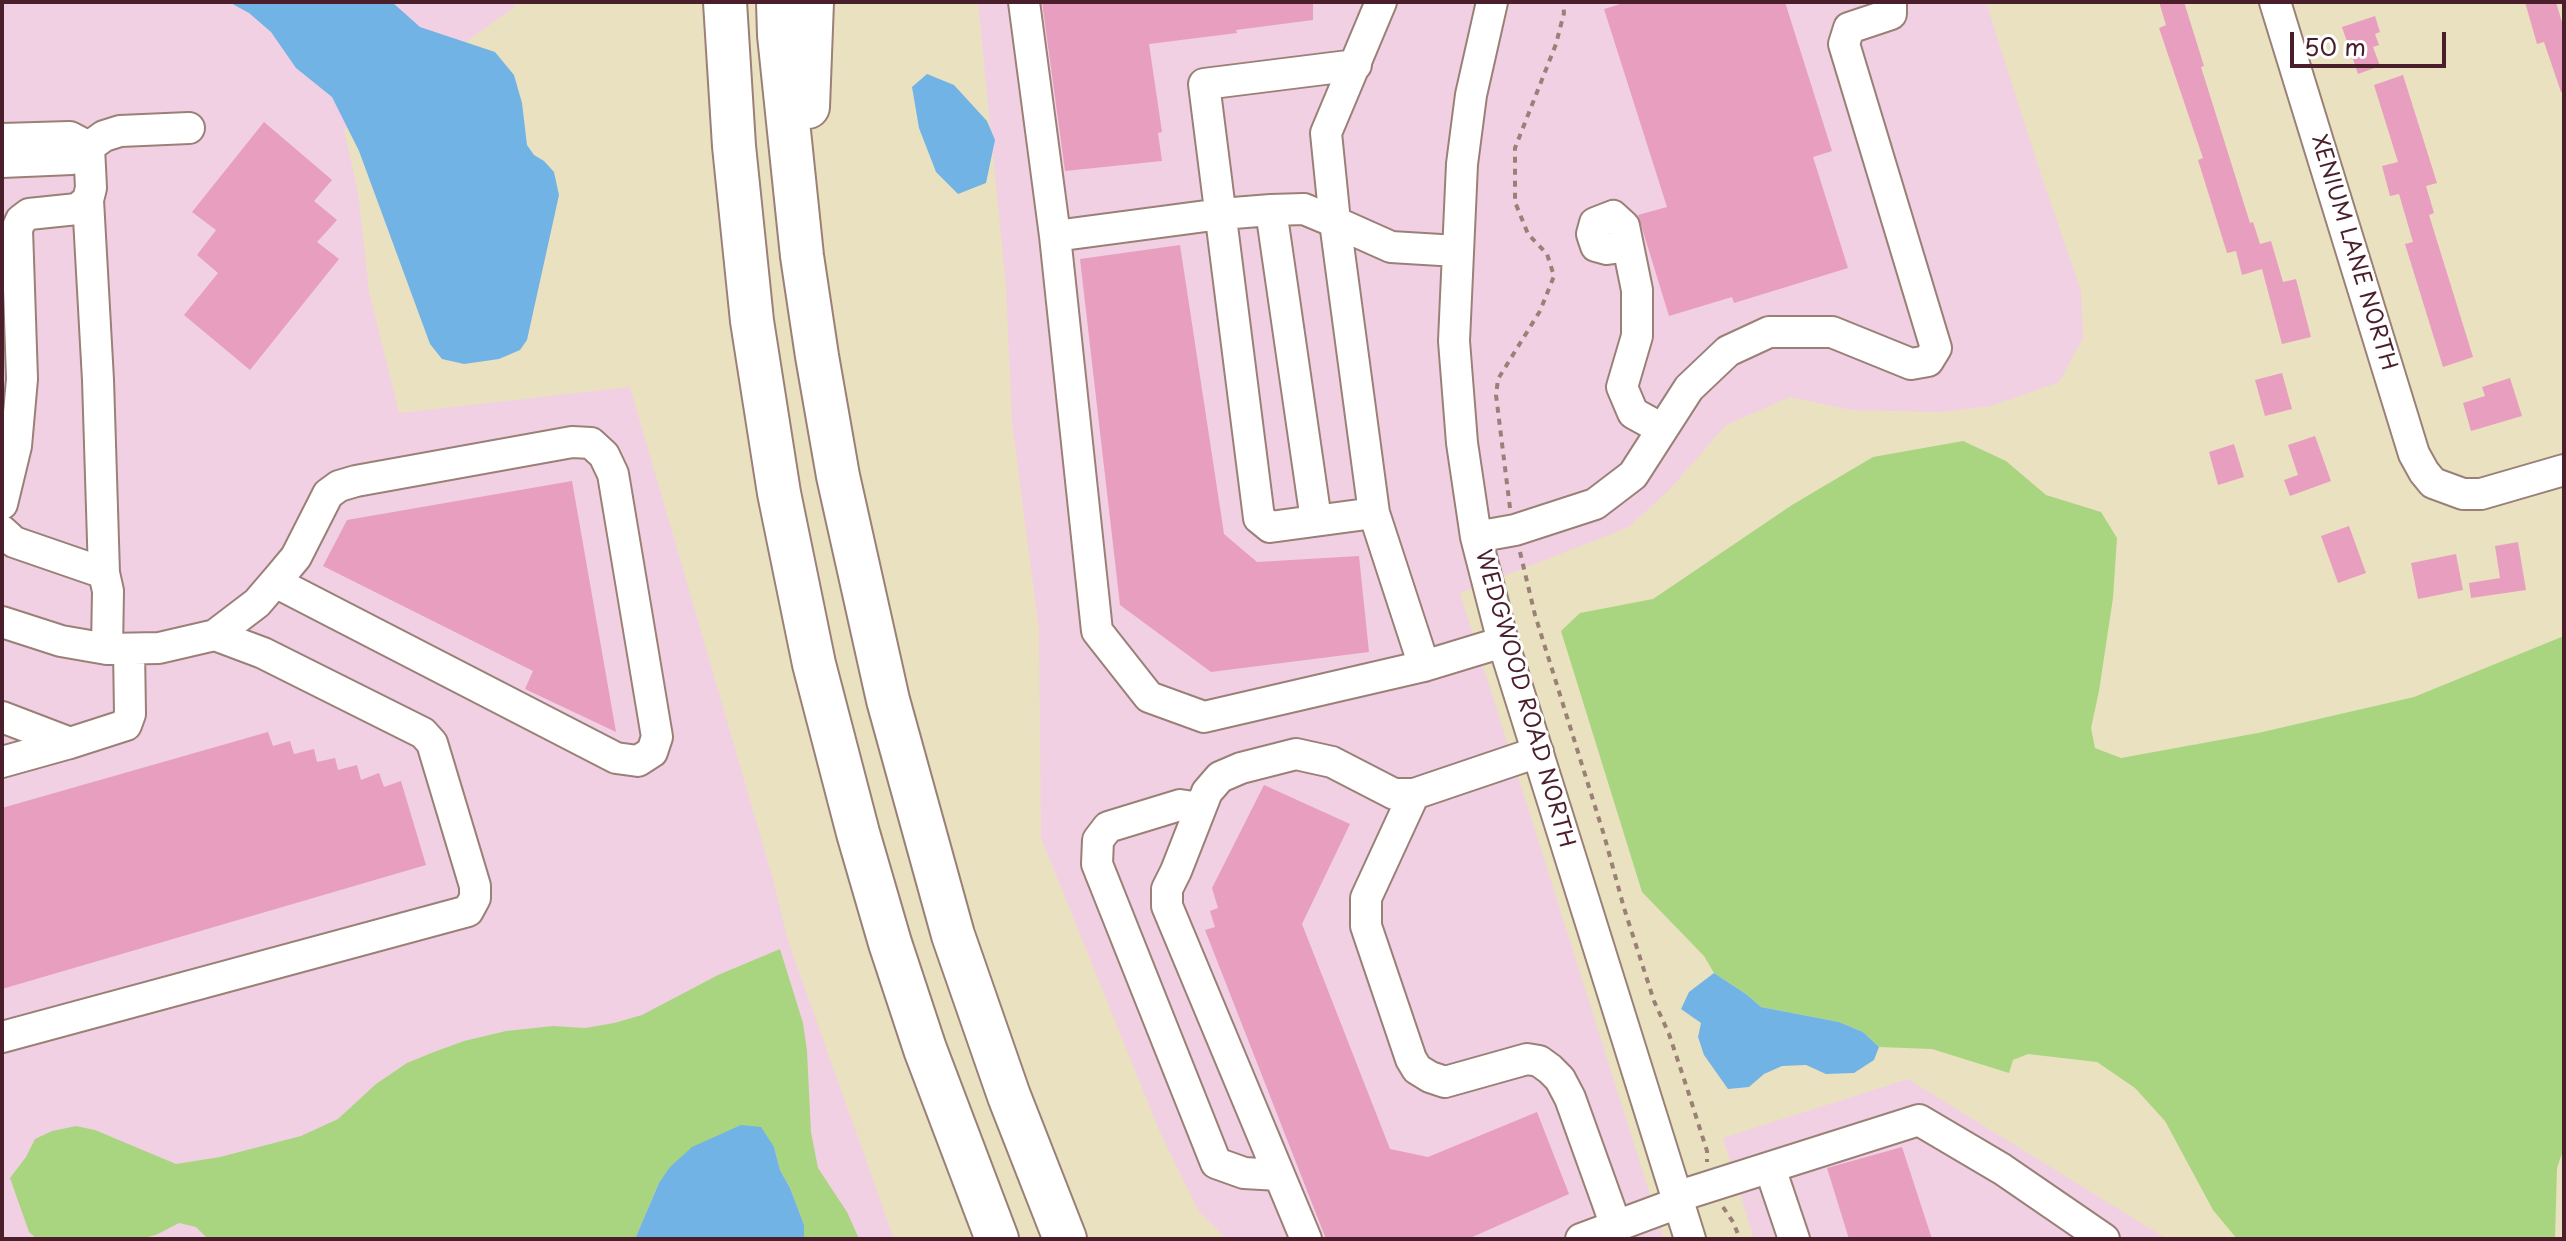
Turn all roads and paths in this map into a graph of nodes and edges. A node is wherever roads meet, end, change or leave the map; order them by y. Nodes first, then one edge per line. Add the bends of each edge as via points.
1 (696, 2) edge
2 (725, 2) edge
3 (778, 2) edge
4 (812, 2) edge
5 (1024, 2) edge
6 (1381, 2) edge
7 (1492, 2) edge
8 (1563, 2) edge
9 (1891, 2) edge
10 (2275, 2) edge
11 (1356, 65) junction
12 (189, 128) dead end
13 (2, 139) edge
14 (89, 147) junction
15 (2, 162) edge
16 (88, 200) junction
17 (1271, 210) junction
18 (1221, 214) junction
19 (1335, 222) junction
20 (1055, 236) junction
21 (1628, 246) dead end
22 (1457, 251) junction
23 (802, 256) junction
24 (1662, 429) junction
25 (2564, 470) edge
26 (2, 504) edge
27 (1374, 513) junction
28 (1316, 520) junction
29 (1515, 530) junction
30 (2, 531) edge
31 (788, 536) junction
32 (1476, 537) junction
33 (104, 573) junction
34 (275, 582) junction
35 (2, 622) edge
36 (215, 635) junction
37 (1503, 642) junction
38 (118, 649) junction
39 (1424, 666) junction
40 (2, 717) edge
41 (70, 743) junction
42 (1538, 752) junction
43 (2, 762) edge
44 (1414, 794) junction
45 (1200, 808) junction
46 (2, 1037) edge
47 (1770, 1168) junction
48 (1279, 1175) junction
49 (1711, 1185) junction
50 (1677, 1200) junction
51 (1616, 1226) junction
52 (997, 1239) edge
53 (1065, 1239) edge
54 (1306, 1239) edge
55 (1581, 1239) edge
56 (1690, 1239) edge
57 (1740, 1239) edge
58 (1794, 1239) edge
59 (2104, 1239) edge

1 - 31 highway via 733,295
2 - 31 highway via 752,321
3 - 23 highway
4 - 23 highway
5 - 20 street
6 - 11 street
7 - 22 street, WEDGWOOD ROAD NORTH via 1471,95
8 - 29 path via 1556,44 1515,148 1515,202 1528,234 1547,254 1554,276 1540,311 1498,379
9 - 24 street via 1891,14 1849,28 1844,44 1936,348 1928,361 1911,364 1832,332 1769,332 1728,351 1689,388
10 - 25 street, XENIUM LANE NORTH via 2414,454 2433,483 2463,494 2481,494
11 - 18 street via 1204,84
11 - 19 street via 1326,133
12 - 14 street via 120,131
13 - 14 street via 70,137
14 - 15 street via 72,159
14 - 16 street
16 - 26 street via 77,209 29,214 17,229 22,379 16,446
16 - 33 street
17 - 18 street
17 - 19 street via 1304,209
17 - 28 street
18 - 20 street
18 - 28 street via 1259,518 1270,527
19 - 22 street via 1391,247
19 - 27 street
20 - 39 street via 1097,631 1149,697 1204,717
21 - 24 street via 1637,290 1637,336 1622,387 1633,413
22 - 32 street, WEDGWOOD ROAD NORTH via 1454,341
23 - 53 highway via 838,476 909,780 953,935
24 - 29 street via 1633,475 1595,504
27 - 28 street
27 - 39 street
29 - 32 street
29 - 49 path via 1535,615 1624,908 1707,1151
30 - 33 street via 14,542
31 - 52 highway via 814,664 890,943
32 - 37 street, WEDGWOOD ROAD NORTH
33 - 38 street
34 - 34 street via 296,557 328,494 339,486 572,442 591,443 613,474 657,737 652,752 638,761 616,758
34 - 36 street
35 - 38 street via 61,641
36 - 38 street via 159,648
36 - 46 street via 263,653 423,733 437,756 475,898 468,911
37 - 39 street
37 - 42 street, WEDGWOOD ROAD NORTH
38 - 41 street via 130,714 126,725
40 - 41 street
41 - 43 street
42 - 44 street
42 - 50 street, WEDGWOOD ROAD NORTH
44 - 45 street via 1394,794 1332,762 1296,754 1220,777
44 - 51 street via 1366,898 1366,926 1411,1059 1417,1069 1445,1082 1527,1059 1550,1069 1570,1098
45 - 48 street via 1167,889 1167,906
45 - 48 street via 1180,805 1108,827 1098,840 1097,864 1216,1163 1244,1173
47 - 49 street
47 - 58 street
47 - 59 street via 1919,1120
48 - 54 street
49 - 50 street
49 - 57 path
50 - 51 street
50 - 56 street, WEDGWOOD ROAD NORTH
51 - 55 street

